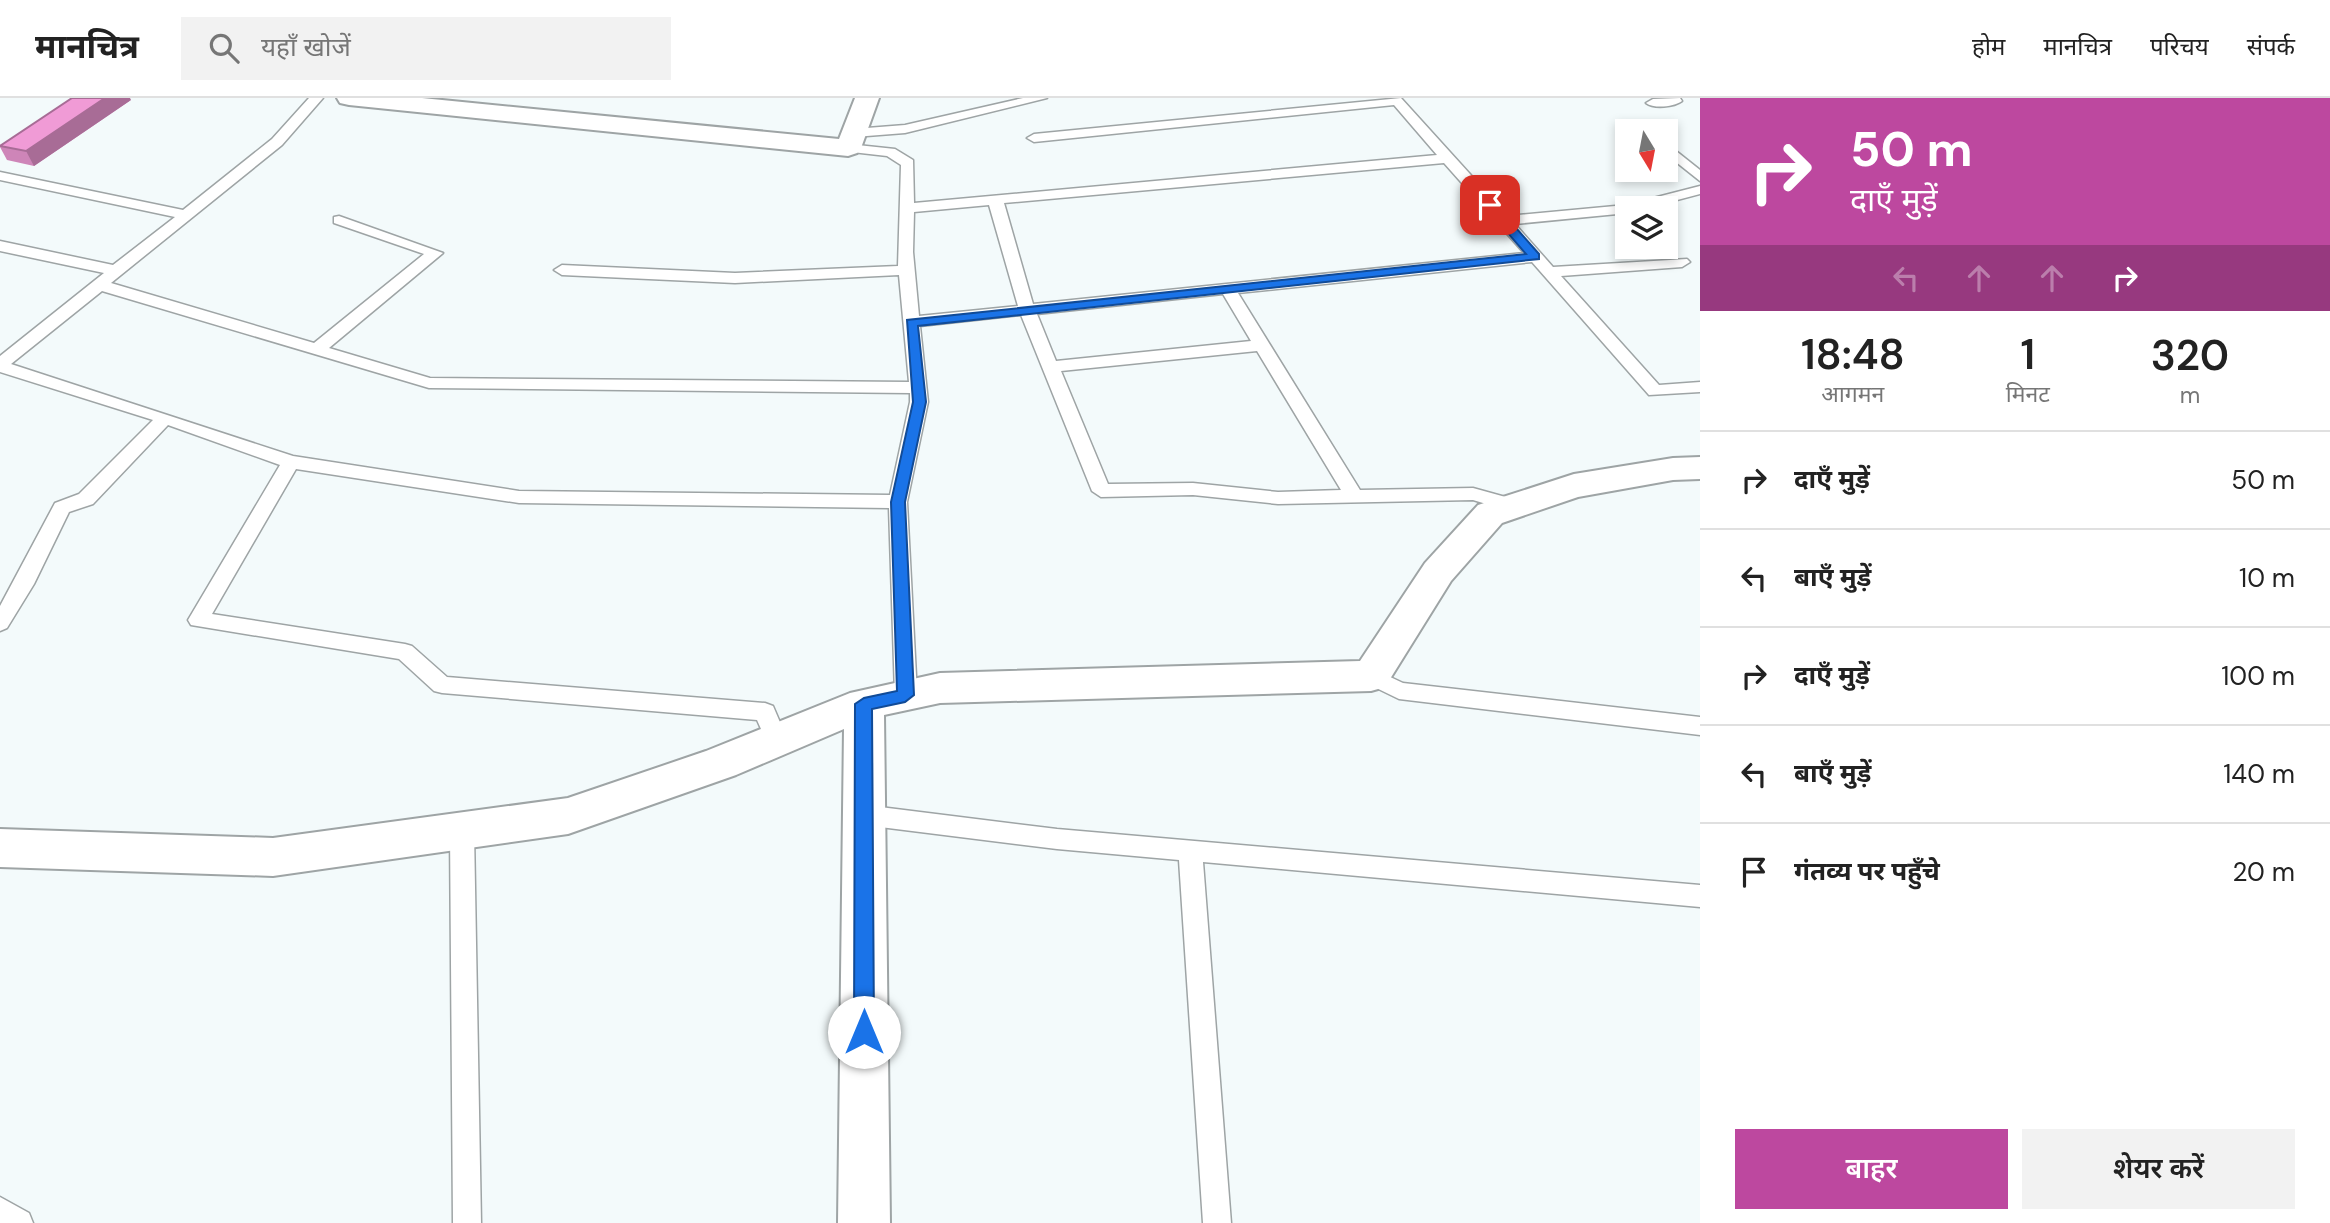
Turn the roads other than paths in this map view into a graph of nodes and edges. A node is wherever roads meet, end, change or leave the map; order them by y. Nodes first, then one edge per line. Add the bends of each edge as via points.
1 (316, 98) edge
2 (349, 98) edge
3 (866, 98) edge
4 (1040, 98) edge
5 (1672, 98) edge
6 (1317, 103) edge
7 (1653, 103) dead end
8 (478, 104) edge
9 (1034, 138) dead end
10 (851, 140) junction
11 (1448, 158) junction
12 (1692, 164) edge
13 (0, 176) edge
14 (1700, 177) edge
15 (1700, 190) edge
16 (1678, 196) edge
17 (995, 200) junction
18 (906, 208) junction
19 (1615, 210) edge
20 (188, 215) junction
21 (340, 220) dead end
22 (1504, 221) junction
23 (0, 246) edge
24 (1535, 257) junction
25 (1682, 262) dead end
26 (562, 270) dead end
27 (907, 270) junction
28 (117, 271) junction
29 (1549, 272) junction
30 (100, 285) junction
31 (1228, 289) junction
32 (1027, 310) junction
33 (912, 323) junction
34 (1262, 345) junction
35 (317, 349) junction
36 (0, 365) edge
37 (1050, 367) junction
38 (1700, 387) edge
39 (919, 388) junction
40 (165, 418) junction
41 (291, 463) junction
42 (1700, 468) edge
43 (1354, 496) junction
44 (898, 502) junction
45 (1513, 506) junction
46 (0, 623) edge
47 (1371, 676) junction
48 (885, 700) junction
49 (1700, 726) edge
50 (777, 741) junction
51 (864, 815) junction
52 (462, 831) junction
53 (0, 848) edge
54 (1190, 850) junction
55 (1700, 896) edge
56 (0, 1211) edge
57 (19, 1223) edge
58 (467, 1223) edge
59 (864, 1223) edge
60 (1217, 1223) edge

1 - 20 lane via 276,142
2 - 8 street
3 - 10 street
4 - 10 lane
5 - 7 lane via 1675,101
6 - 9 lane
6 - 11 lane via 1397,101
8 - 10 street
10 - 18 lane via 908,163
11 - 17 lane
11 - 22 lane
12 - 14 lane
13 - 20 lane
15 - 16 lane
17 - 18 lane
17 - 32 lane
18 - 27 lane
19 - 22 lane
20 - 28 lane
21 - 35 lane via 435,253
22 - 24 lane
23 - 28 lane
24 - 29 lane
24 - 31 lane
25 - 29 lane
26 - 27 lane via 735,278
27 - 33 lane
28 - 30 lane
29 - 38 lane via 1655,391
30 - 35 lane
30 - 36 lane
31 - 32 lane
31 - 34 lane
32 - 33 lane
32 - 37 lane
33 - 39 lane
34 - 37 lane
34 - 43 lane
35 - 39 lane via 429,383
36 - 40 lane
37 - 43 lane via 1101,491 1193,489 1278,498
39 - 44 lane
40 - 41 lane
40 - 46 lane via 86,499 62,508
41 - 44 lane via 519,497
41 - 50 lane via 198,620 405,652 442,685 765,712
42 - 45 street via 1574,486
43 - 45 lane via 1473,494
44 - 48 lane
45 - 47 street via 1490,514 1437,572
47 - 48 street via 940,688
47 - 49 lane via 1399,691
48 - 50 street
48 - 51 street
50 - 52 street via 568,816
51 - 54 lane
51 - 59 street
52 - 53 street via 273,857
52 - 58 lane
54 - 55 lane
54 - 60 lane
56 - 57 lane

